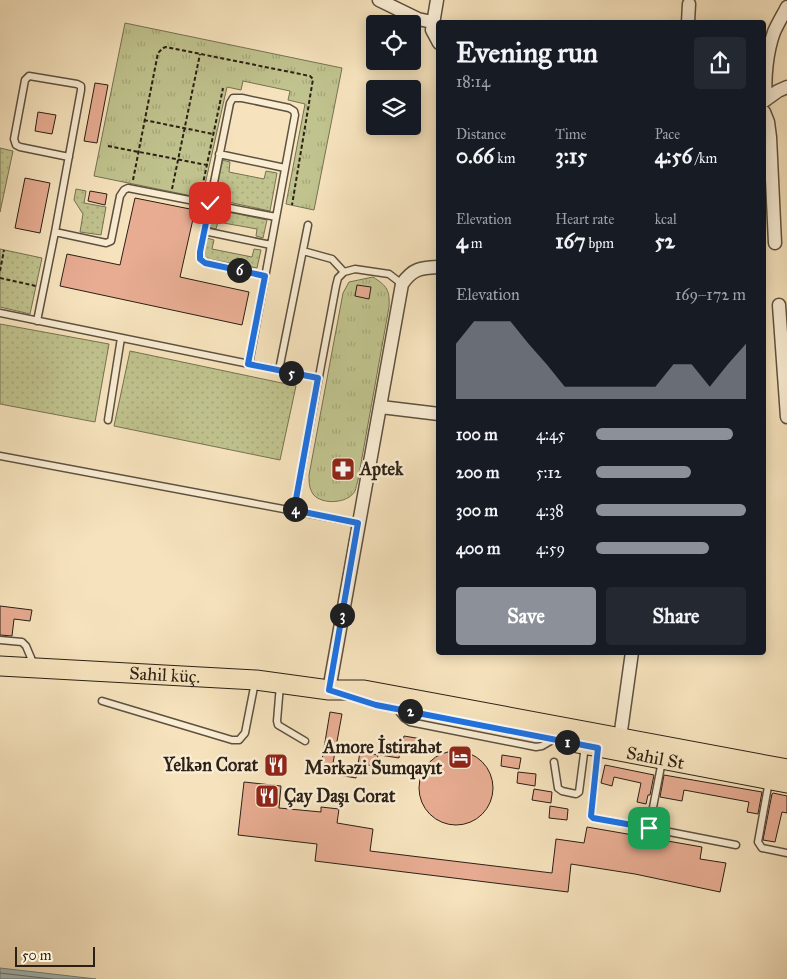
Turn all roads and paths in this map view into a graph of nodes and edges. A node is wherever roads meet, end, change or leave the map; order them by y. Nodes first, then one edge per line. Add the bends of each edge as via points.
1 (379, 0) edge
2 (437, 0) edge
3 (689, 4) dead end
4 (787, 7) edge
5 (688, 20) edge
6 (432, 22) junction
7 (436, 37) edge
8 (200, 54) dead end
9 (766, 82) edge
10 (787, 87) edge
11 (223, 88) dead end
12 (766, 99) edge
13 (766, 117) edge
14 (144, 120) dead end
15 (184, 128) junction
16 (213, 134) junction
17 (108, 146) dead end
18 (219, 154) junction
19 (69, 157) junction
20 (178, 160) junction
21 (206, 165) junction
22 (285, 168) junction
23 (767, 185) edge
24 (172, 189) dead end
25 (200, 198) dead end
26 (210, 203) junction
27 (276, 217) junction
28 (308, 225) dead end
29 (204, 231) junction
30 (55, 232) junction
31 (774, 243) dead end
32 (271, 245) junction
33 (4, 250) dead end
34 (303, 251) junction
35 (436, 267) edge
36 (0, 272) edge
37 (344, 272) junction
38 (265, 276) junction
39 (0, 278) edge
40 (402, 284) junction
41 (36, 286) dead end
42 (779, 305) dead end
43 (0, 313) edge
44 (37, 321) junction
45 (121, 338) junction
46 (248, 364) junction
47 (280, 370) junction
48 (318, 378) junction
49 (381, 407) junction
50 (436, 414) edge
51 (787, 417) edge
52 (108, 420) dead end
53 (0, 456) edge
54 (294, 510) junction
55 (358, 523) junction
56 (0, 640) edge
57 (632, 655) edge
58 (0, 666) edge
59 (35, 668) junction
60 (256, 680) junction
61 (281, 683) junction
62 (329, 690) junction
63 (102, 701) dead end
64 (620, 738) junction
65 (305, 741) dead end
66 (592, 746) junction
67 (662, 760) junction
68 (554, 762) dead end
69 (787, 769) edge
70 (778, 781) edge
71 (649, 828) junction
72 (736, 845) dead end
73 (787, 853) edge

1 - 6 street
2 - 6 street
3 - 5 street
4 - 9 street via 774,32
6 - 7 street
8 - 15 path
10 - 12 street
11 - 16 path
13 - 23 street via 770,137
14 - 15 path
15 - 16 path
15 - 20 path
16 - 21 path
17 - 20 path
18 - 22 lane
18 - 22 lane via 230,103 233,98 242,98 294,111
18 - 26 lane
19 - 19 lane via 80,86 29,76 25,80 14,139 16,145
19 - 30 lane
20 - 21 path
20 - 24 path
21 - 25 path
22 - 27 lane
23 - 31 street
26 - 27 lane
26 - 29 lane
26 - 30 lane via 128,188 121,192 111,241 106,243
27 - 32 lane
28 - 34 lane
29 - 32 lane
29 - 38 lane via 200,259 205,263
30 - 44 lane
32 - 38 lane
33 - 36 path
34 - 37 lane via 332,259
34 - 47 lane
35 - 40 street via 414,271
37 - 40 lane via 355,269 389,274
37 - 48 lane via 336,286
38 - 46 lane
39 - 41 path
40 - 49 street
42 - 51 street
43 - 44 lane
44 - 45 lane
45 - 46 lane
45 - 52 lane
46 - 47 lane
47 - 48 lane
48 - 54 lane
49 - 50 street
49 - 55 street
53 - 54 lane
54 - 55 lane
55 - 62 street
56 - 59 lane via 22,642
57 - 64 street
58 - 59 main road, Sahil küç.
59 - 60 main road, Sahil küç.
60 - 61 main road, Sahil küç.
60 - 63 lane via 245,733 239,740
61 - 62 main road, Sahil küç.
61 - 65 lane via 278,725
62 - 64 main road, Sahil St via 364,690
62 - 66 main road, Sahil St via 368,703
64 - 69 main road, Sahil St
66 - 67 main road, Sahil St
66 - 68 lane via 576,794 558,788
66 - 71 lane via 591,816
67 - 70 main road, Sahil St
67 - 71 lane
70 - 73 lane via 758,842 762,848
71 - 72 lane

